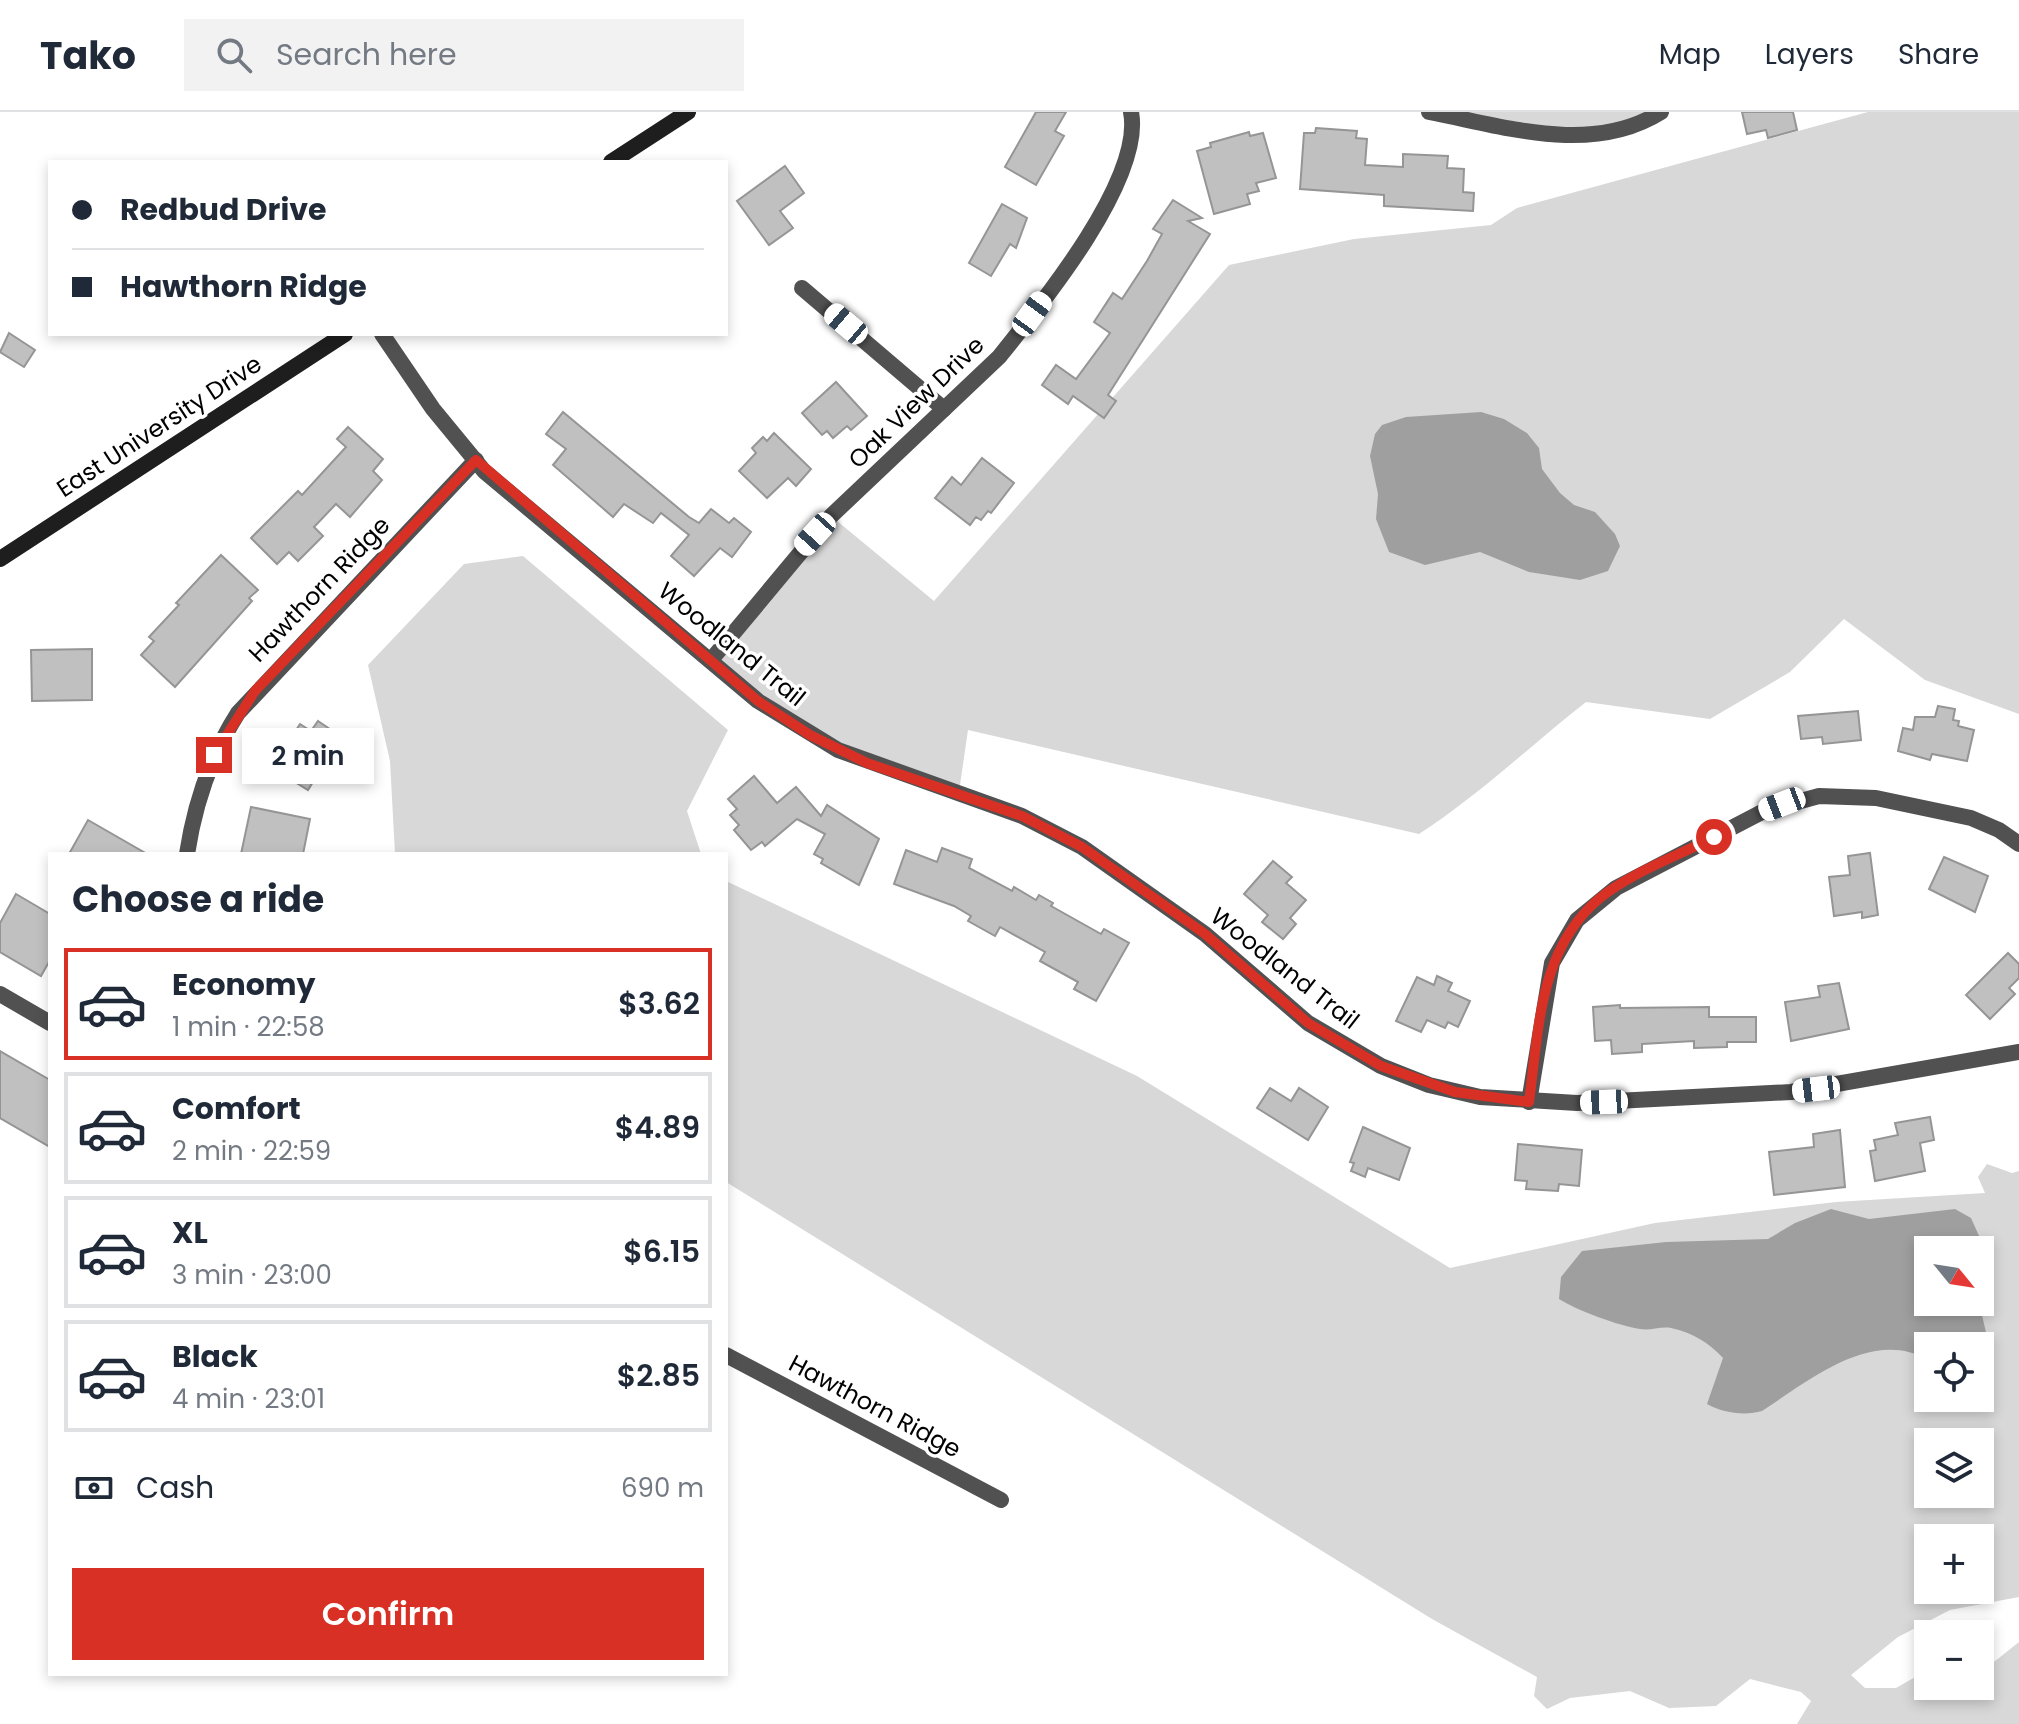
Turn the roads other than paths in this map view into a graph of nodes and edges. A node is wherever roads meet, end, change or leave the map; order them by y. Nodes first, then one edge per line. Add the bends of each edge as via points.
1 (688, 112) edge
2 (1131, 112) edge
3 (1429, 112) edge
4 (1661, 112) edge
5 (614, 160) edge
6 (802, 288) dead end
7 (342, 336) edge
8 (383, 336) edge
9 (944, 409) junction
10 (476, 460) junction
11 (0, 559) edge
12 (711, 660) junction
13 (2019, 844) edge
14 (187, 852) edge
15 (0, 994) edge
16 (48, 1022) edge
17 (2019, 1052) edge
18 (1529, 1102) junction
19 (728, 1356) edge
20 (1001, 1500) dead end

1 - 5 main road
2 - 9 street, Oak View Drive via 1133,146 1121,180 999,357
3 - 4 street via 1558,136 1619,130
6 - 9 street
7 - 11 main road, East University Drive
8 - 10 street, Woodland Trail
9 - 12 street, Oak View Drive via 831,516
10 - 12 street, Woodland Trail
10 - 14 street, Hawthorn Ridge via 238,713 198,796
12 - 18 street, Woodland Trail via 784,719 838,750 1022,816 1092,853 1205,934 1340,1045 1429,1085
13 - 18 street via 1971,818 1876,798 1819,796 1764,811 1616,888 1577,920 1552,963
15 - 16 street
17 - 18 street, Woodland Trail via 1791,1092
19 - 20 street, Hawthorn Ridge

